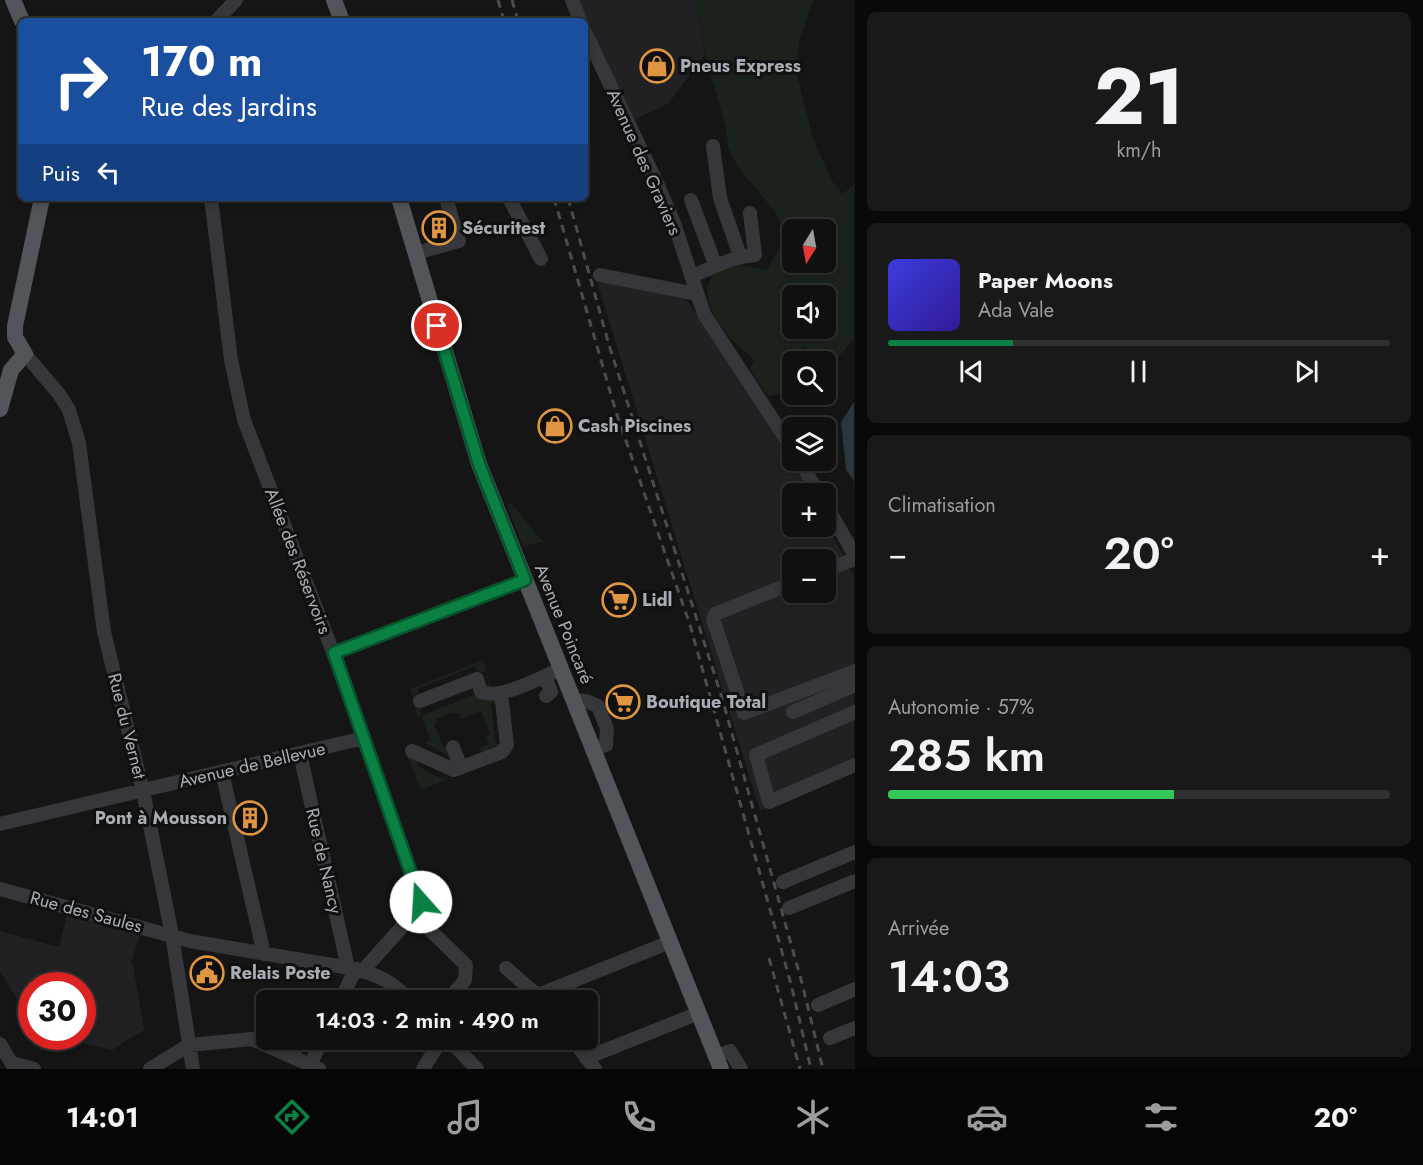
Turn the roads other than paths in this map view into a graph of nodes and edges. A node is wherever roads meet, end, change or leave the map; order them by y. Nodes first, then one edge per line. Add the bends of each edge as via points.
1 (236, 0) edge
2 (334, 0) edge
3 (572, 0) edge
4 (219, 18) edge
5 (341, 18) edge
6 (579, 18) edge
7 (588, 38) edge
8 (713, 146) dead end
9 (691, 200) dead end
10 (41, 201) edge
11 (211, 201) edge
12 (400, 201) edge
13 (447, 201) edge
14 (511, 201) edge
15 (750, 213) dead end
16 (416, 253) junction
17 (740, 256) junction
18 (541, 259) dead end
19 (715, 264) junction
20 (600, 275) dead end
21 (690, 276) junction
22 (697, 294) junction
23 (25, 354) junction
24 (0, 410) edge
25 (782, 434) edge
26 (836, 523) edge
27 (855, 557) edge
28 (836, 565) edge
29 (525, 580) junction
30 (782, 587) edge
31 (334, 653) junction
32 (561, 669) junction
33 (855, 671) edge
34 (545, 676) junction
35 (855, 685) edge
36 (501, 693) junction
37 (546, 696) dead end
38 (420, 701) dead end
39 (793, 712) dead end
40 (855, 712) edge
41 (364, 738) junction
42 (453, 747) dead end
43 (412, 751) dead end
44 (300, 754) junction
45 (855, 765) edge
46 (461, 767) junction
47 (222, 772) junction
48 (142, 791) junction
49 (0, 824) edge
50 (855, 852) edge
51 (855, 881) edge
52 (783, 882) dead end
53 (0, 889) edge
54 (421, 902) junction
55 (789, 908) dead end
56 (172, 935) junction
57 (670, 942) junction
58 (264, 954) junction
59 (506, 968) dead end
60 (356, 970) junction
61 (855, 989) edge
62 (345, 990) edge
63 (400, 990) edge
64 (456, 990) edge
65 (531, 990) edge
66 (559, 990) edge
67 (818, 1005) dead end
68 (699, 1013) junction
69 (855, 1028) edge
70 (830, 1038) dead end
71 (0, 1044) edge
72 (189, 1045) junction
73 (295, 1050) edge
74 (318, 1050) edge
75 (435, 1050) edge
76 (459, 1050) edge
77 (581, 1050) edge
78 (292, 1057) junction
79 (591, 1063) edge
80 (720, 1065) edge
81 (13, 1066) edge
82 (312, 1068) edge
83 (34, 1069) edge
84 (150, 1069) edge
85 (193, 1069) edge
86 (423, 1069) edge
87 (477, 1069) edge
88 (741, 1069) edge

1 - 4 street
2 - 5 main road
3 - 6 street
7 - 21 street, Avenue des Graviers via 657,183
8 - 17 street via 720,198
9 - 19 street
10 - 23 main road via 15,326 15,337
11 - 31 street, Allée des Réservoirs via 231,360 244,420
12 - 16 main road, Avenue Poincaré
13 - 16 street via 459,241
14 - 18 street
15 - 17 street via 755,255
16 - 29 main road, Avenue Poincaré via 469,435
17 - 19 street
19 - 21 street
20 - 22 street
21 - 22 street, Avenue des Graviers
22 - 25 street, Avenue des Graviers via 704,314
23 - 24 main road via 11,370
23 - 48 street, Rue du Vernet via 58,394 74,424 104,632
26 - 27 street
27 - 28 street
29 - 31 street
29 - 32 main road, Avenue Poincaré
30 - 33 street via 716,614 713,619 744,713
31 - 41 street, Allée des Réservoirs
32 - 34 street
32 - 57 main road, Avenue Poincaré
34 - 36 street
34 - 37 street via 551,692
35 - 39 street
36 - 38 street via 481,692 477,679
36 - 46 street via 507,746
40 - 45 street via 756,755 769,802
41 - 44 street, Avenue de Bellevue
41 - 54 street, Allée des Réservoirs
42 - 46 street
43 - 46 street via 447,769
44 - 47 street, Avenue de Bellevue
44 - 60 street, Rue de Nancy
47 - 48 street, Avenue de Bellevue
47 - 58 street
48 - 49 street, Avenue de Bellevue
48 - 56 street, Rue du Vernet
50 - 52 street
51 - 55 street
53 - 56 street, Rue des Saules
54 - 60 street via 367,966
54 - 64 street, Allée des Réservoirs via 431,931 466,965 465,980
56 - 58 street
56 - 72 street, Rue du Vernet
57 - 66 street
57 - 68 main road, Avenue Poincaré
58 - 60 street
59 - 65 street
60 - 62 street
60 - 63 street via 381,976
61 - 67 street
68 - 79 street
68 - 80 main road, Avenue Poincaré
69 - 70 street
71 - 81 street
72 - 78 street via 252,1039
72 - 84 street
72 - 85 street, Rue du Vernet
73 - 78 street
74 - 82 street
75 - 86 street
76 - 87 street
77 - 79 street
78 - 82 street
80 - 88 street, Avenue Poincaré via 730,1051
81 - 83 street

